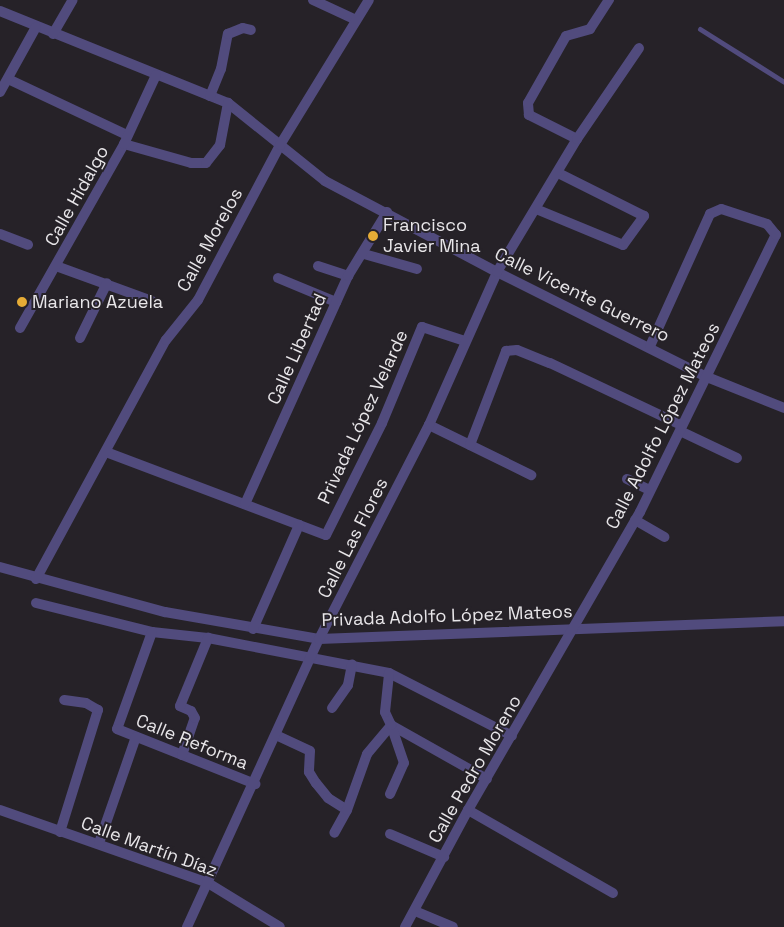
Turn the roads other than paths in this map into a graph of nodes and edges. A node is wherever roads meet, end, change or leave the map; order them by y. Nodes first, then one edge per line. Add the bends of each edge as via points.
1 (73, 0) edge
2 (313, 0) edge
3 (369, 0) edge
4 (609, 0) edge
5 (1, 14) edge
6 (356, 20) junction
7 (36, 27) junction
8 (700, 29) dead end
9 (251, 30) dead end
10 (53, 34) junction
11 (639, 48) dead end
12 (156, 76) junction
13 (8, 79) junction
14 (784, 82) edge
15 (0, 92) edge
16 (210, 96) junction
17 (228, 103) junction
18 (577, 139) junction
19 (126, 140) junction
20 (280, 145) junction
21 (558, 173) junction
22 (536, 209) junction
23 (388, 212) junction
24 (0, 234) edge
25 (28, 245) dead end
26 (364, 254) junction
27 (56, 266) junction
28 (318, 266) dead end
29 (417, 269) dead end
30 (496, 272) junction
31 (348, 276) junction
32 (278, 278) dead end
33 (107, 283) junction
34 (152, 301) dead end
35 (336, 302) junction
36 (20, 328) dead end
37 (80, 338) dead end
38 (465, 341) junction
39 (650, 346) junction
40 (707, 376) junction
41 (784, 408) edge
42 (430, 425) junction
43 (681, 428) junction
44 (470, 445) junction
45 (106, 452) junction
46 (737, 458) dead end
47 (531, 475) dead end
48 (627, 479) dead end
49 (650, 490) junction
50 (245, 504) junction
51 (635, 520) junction
52 (300, 525) junction
53 (666, 537) dead end
54 (0, 567) edge
55 (36, 579) junction
56 (36, 603) dead end
57 (784, 621) edge
58 (573, 628) junction
59 (253, 630) junction
60 (152, 632) junction
61 (208, 638) junction
62 (318, 641) junction
63 (310, 659) junction
64 (352, 664) junction
65 (389, 673) junction
66 (64, 700) dead end
67 (332, 708) dead end
68 (392, 725) junction
69 (278, 736) junction
70 (512, 736) junction
71 (136, 737) junction
72 (182, 755) junction
73 (487, 779) junction
74 (255, 784) junction
75 (390, 794) dead end
76 (0, 810) edge
77 (348, 810) junction
78 (468, 810) junction
79 (60, 832) junction
80 (334, 833) dead end
81 (390, 834) dead end
82 (98, 843) junction
83 (444, 857) junction
84 (208, 883) junction
85 (612, 893) dead end
86 (415, 911) junction
87 (187, 927) edge
88 (280, 927) edge
89 (406, 927) edge
90 (453, 927) edge

1 - 10 street
2 - 6 street
3 - 6 street, Calle Morelos
4 - 18 street via 590,29 566,36 528,103 529,115
5 - 7 street, Calle Vicente Guerrero
6 - 20 street, Calle Morelos
7 - 10 street, Calle Vicente Guerrero
7 - 13 street
8 - 14 lane
9 - 16 street via 243,28 228,34 221,69
10 - 12 street, Calle Vicente Guerrero
11 - 18 street, Calle Las Flores
12 - 16 street, Calle Vicente Guerrero
12 - 19 street, Calle Hidalgo
13 - 15 street
13 - 19 street
16 - 17 street, Calle Vicente Guerrero
17 - 19 street via 220,145 206,163 191,163
17 - 20 street, Calle Vicente Guerrero
18 - 21 street, Calle Las Flores
19 - 27 street, Calle Hidalgo
20 - 23 street, Calle Vicente Guerrero via 326,181
20 - 45 street, Calle Morelos via 198,300 166,340
21 - 22 street, Calle Las Flores
21 - 22 street via 644,216 623,245
22 - 30 street, Calle Las Flores
23 - 26 street, Calle Libertad
23 - 30 street, Calle Vicente Guerrero
24 - 25 street
26 - 29 street
26 - 31 street, Calle Libertad
27 - 33 street
27 - 36 street, Calle Hidalgo
28 - 31 street
30 - 38 street, Calle Las Flores
30 - 39 street, Calle Vicente Guerrero
31 - 35 street, Calle Libertad
32 - 35 street
33 - 34 street
33 - 37 street
35 - 50 street, Calle Libertad
38 - 42 street, Calle Las Flores
38 - 52 street, Privada López Velarde via 422,327 382,423 326,535
39 - 40 street, Calle Vicente Guerrero
39 - 40 street, Calle Adolfo López Mateos via 710,214 721,209 767,224 776,235
40 - 41 street, Calle Vicente Guerrero
40 - 43 street, Calle Adolfo López Mateos
42 - 44 street
42 - 62 street, Calle Las Flores
43 - 44 street via 517,350 506,351
43 - 46 street
43 - 49 street, Calle Adolfo López Mateos
44 - 47 street
45 - 50 street
45 - 55 street, Calle Morelos
48 - 49 street
49 - 51 street, Calle Adolfo López Mateos
50 - 52 street
51 - 53 street
51 - 58 street, Calle Adolfo López Mateos
52 - 59 street
54 - 55 street, Privada Adolfo López Mateos
55 - 59 street, Privada Adolfo López Mateos via 165,612
56 - 60 street
57 - 58 street, Privada Adolfo López Mateos
58 - 62 street, Privada Adolfo López Mateos
58 - 70 street, Calle Pedro Moreno
59 - 62 street, Privada Adolfo López Mateos
60 - 61 street
60 - 71 street, Calle Reforma via 117,729
61 - 63 street
61 - 72 street via 180,706 191,710 195,718
62 - 63 street, Calle Las Flores
63 - 64 street
63 - 69 street, Calle Las Flores
64 - 65 street
64 - 67 street via 348,685
65 - 68 street via 385,712
65 - 70 street
66 - 79 street via 98,710
68 - 73 street
68 - 75 street via 404,762
68 - 77 street via 368,754
69 - 74 street, Calle Las Flores
69 - 77 street via 310,751 310,772 316,783 328,798
70 - 73 street, Calle Pedro Moreno
71 - 72 street, Calle Reforma
71 - 82 street
72 - 74 street, Calle Reforma
73 - 78 street, Calle Pedro Moreno
74 - 84 street, Calle Las Flores
76 - 79 street, Calle Martín Díaz
77 - 80 street
78 - 83 street, Calle Pedro Moreno
78 - 85 street
79 - 82 street, Calle Martín Díaz
81 - 83 street
82 - 84 street, Calle Martín Díaz
83 - 86 street, Calle Pedro Moreno
84 - 87 street, Calle Las Flores
84 - 88 street, Calle Martín Díaz
86 - 89 street, Calle Pedro Moreno
86 - 90 street

